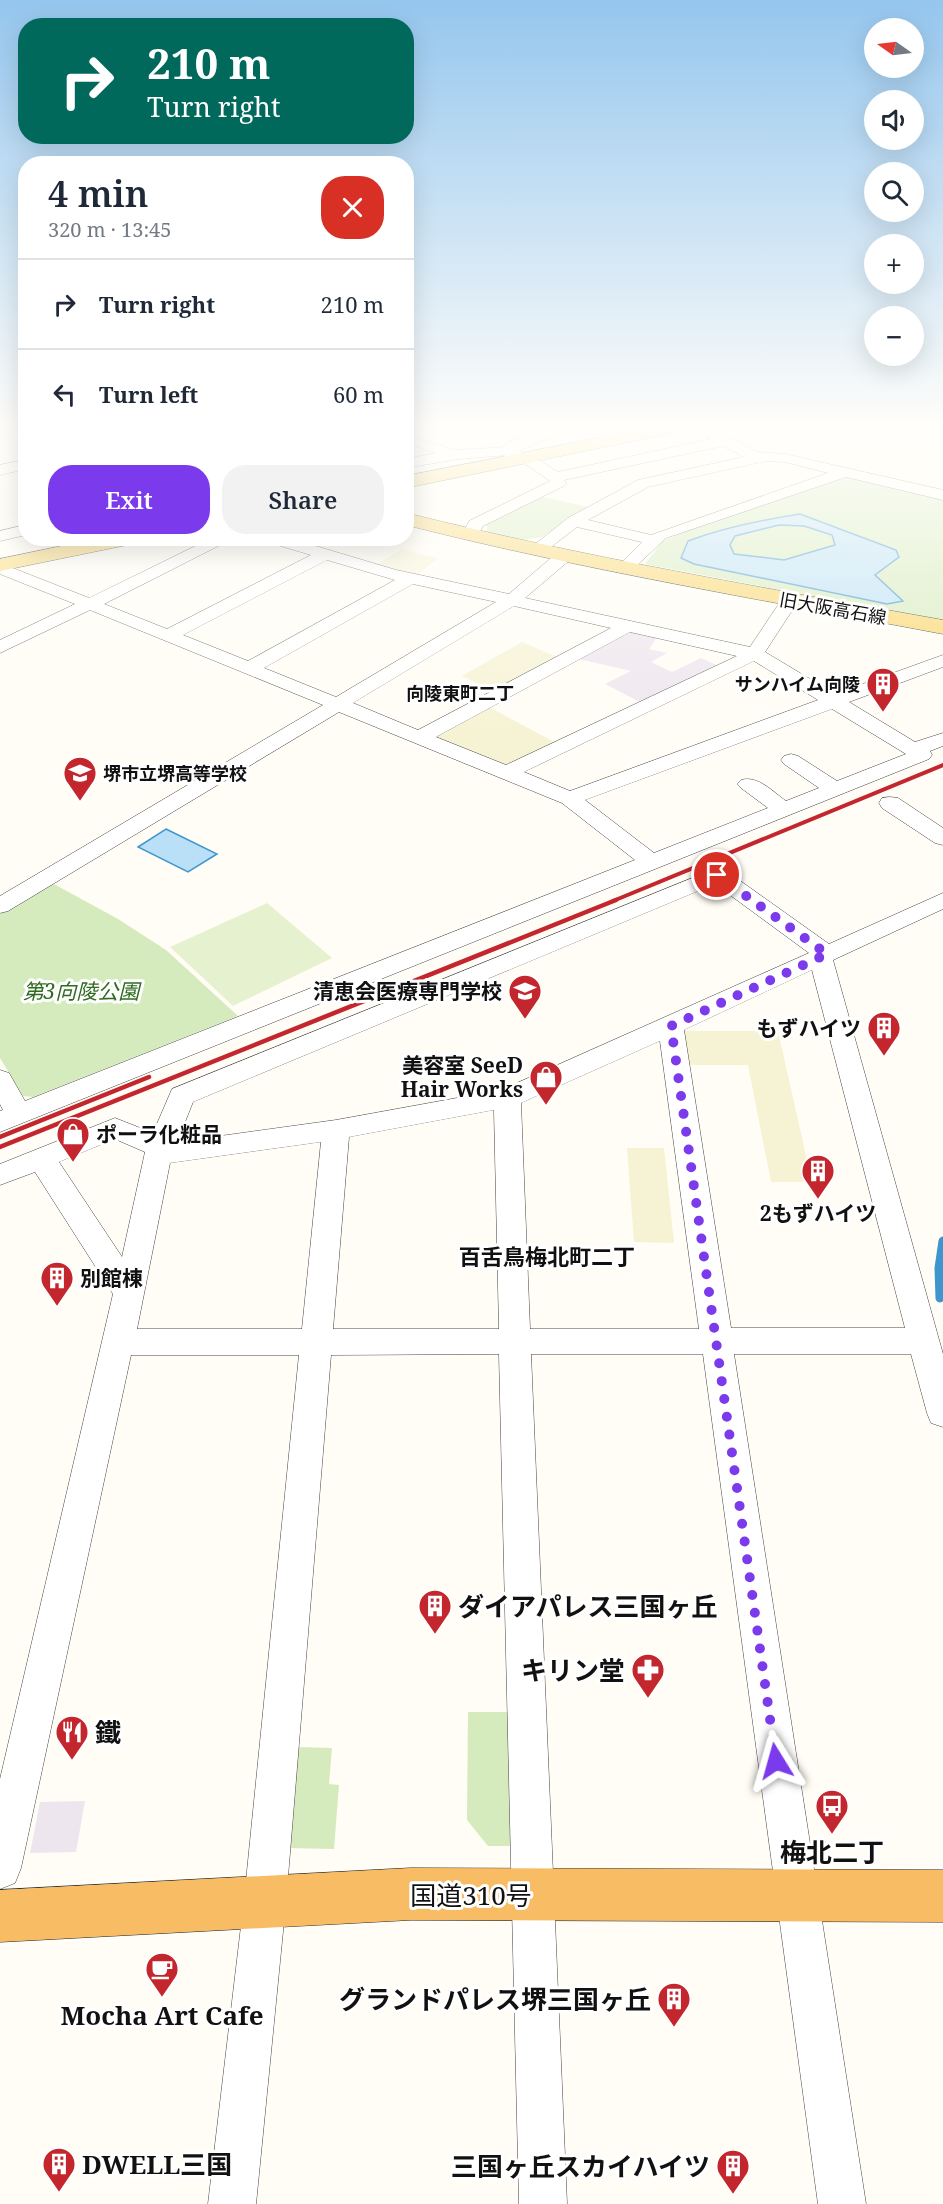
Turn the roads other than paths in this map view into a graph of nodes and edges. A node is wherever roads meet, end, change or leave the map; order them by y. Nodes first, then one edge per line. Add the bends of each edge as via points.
1 (461, 533) edge
2 (472, 533) edge
3 (558, 533) edge
4 (623, 533) edge
5 (666, 533) edge
6 (470, 535) junction
7 (653, 540) junction
8 (102, 546) edge
9 (209, 546) edge
10 (298, 546) edge
11 (537, 549) junction
12 (326, 554) junction
13 (566, 555) junction
14 (625, 567) junction
15 (4, 572) edge
16 (411, 578) junction
17 (513, 599) junction
18 (790, 600) junction
19 (89, 604) junction
20 (627, 626) junction
21 (943, 627) edge
22 (168, 636) junction
23 (0, 646) edge
24 (755, 654) junction
25 (943, 661) edge
26 (248, 669) junction
27 (833, 701) junction
28 (336, 705) junction
29 (418, 738) junction
30 (943, 739) edge
31 (914, 750) junction
32 (791, 760) dead end
33 (506, 773) junction
34 (748, 784) dead end
35 (835, 789) junction
36 (570, 798) junction
37 (890, 803) dead end
38 (784, 809) junction
39 (943, 838) edge
40 (652, 862) junction
41 (943, 900) edge
42 (0, 906) edge
43 (824, 955) junction
44 (671, 1026) junction
45 (0, 1078) edge
46 (507, 1098) junction
47 (9, 1118) edge
48 (336, 1130) junction
49 (159, 1151) junction
50 (41, 1158) junction
51 (0, 1174) edge
52 (129, 1293) junction
53 (316, 1341) junction
54 (515, 1341) junction
55 (715, 1341) junction
56 (923, 1341) junction
57 (117, 1342) junction
58 (938, 1377) edge
59 (943, 1413) edge
60 (0, 1868) edge
61 (534, 1894) junction
62 (796, 1894) junction
63 (943, 1896) edge
64 (265, 1901) junction
65 (0, 1916) edge
66 (232, 2204) edge
67 (543, 2204) edge
68 (842, 2204) edge

1 - 6 main road, 旧大阪高石線
2 - 6 street
3 - 11 street
4 - 7 street
5 - 7 street
6 - 11 main road, 旧大阪高石線
7 - 14 street
8 - 15 main road
9 - 19 street
10 - 12 street
11 - 13 main road, 旧大阪高石線
12 - 16 street
12 - 22 street
13 - 14 main road, 旧大阪高石線
13 - 17 street
14 - 18 main road, 旧大阪高石線
15 - 19 street
16 - 17 street
16 - 26 street
17 - 20 street
17 - 28 street
18 - 21 main road, 旧大阪高石線
18 - 24 street
19 - 22 street
19 - 23 street
20 - 24 street
20 - 29 street
22 - 26 street
24 - 27 street
24 - 33 street
25 - 27 street
26 - 28 street
27 - 31 street
27 - 36 street
28 - 29 street
28 - 42 street
29 - 33 street
30 - 31 street
31 - 35 street via 922,755
32 - 35 street
33 - 36 street
34 - 38 street
35 - 38 street
36 - 40 street
37 - 39 street
38 - 40 street
40 - 47 street
41 - 43 street
43 - 44 street
43 - 49 street via 717,875 182,1096
43 - 56 street
44 - 46 street
44 - 55 street
45 - 47 street
46 - 48 street
46 - 54 street
48 - 49 street
48 - 53 street
49 - 50 street via 115,1128
49 - 52 street
50 - 51 street
50 - 52 street
52 - 57 street
53 - 54 street
53 - 57 street
53 - 64 street
54 - 55 street
54 - 61 street
55 - 56 street
55 - 62 street
56 - 58 street
57 - 60 street
58 - 59 street
61 - 62 highway, 国道310号
61 - 64 highway, 国道310号 via 411,1894
61 - 67 street
62 - 63 highway, 国道310号
62 - 68 street
64 - 65 highway, 国道310号
64 - 66 street

